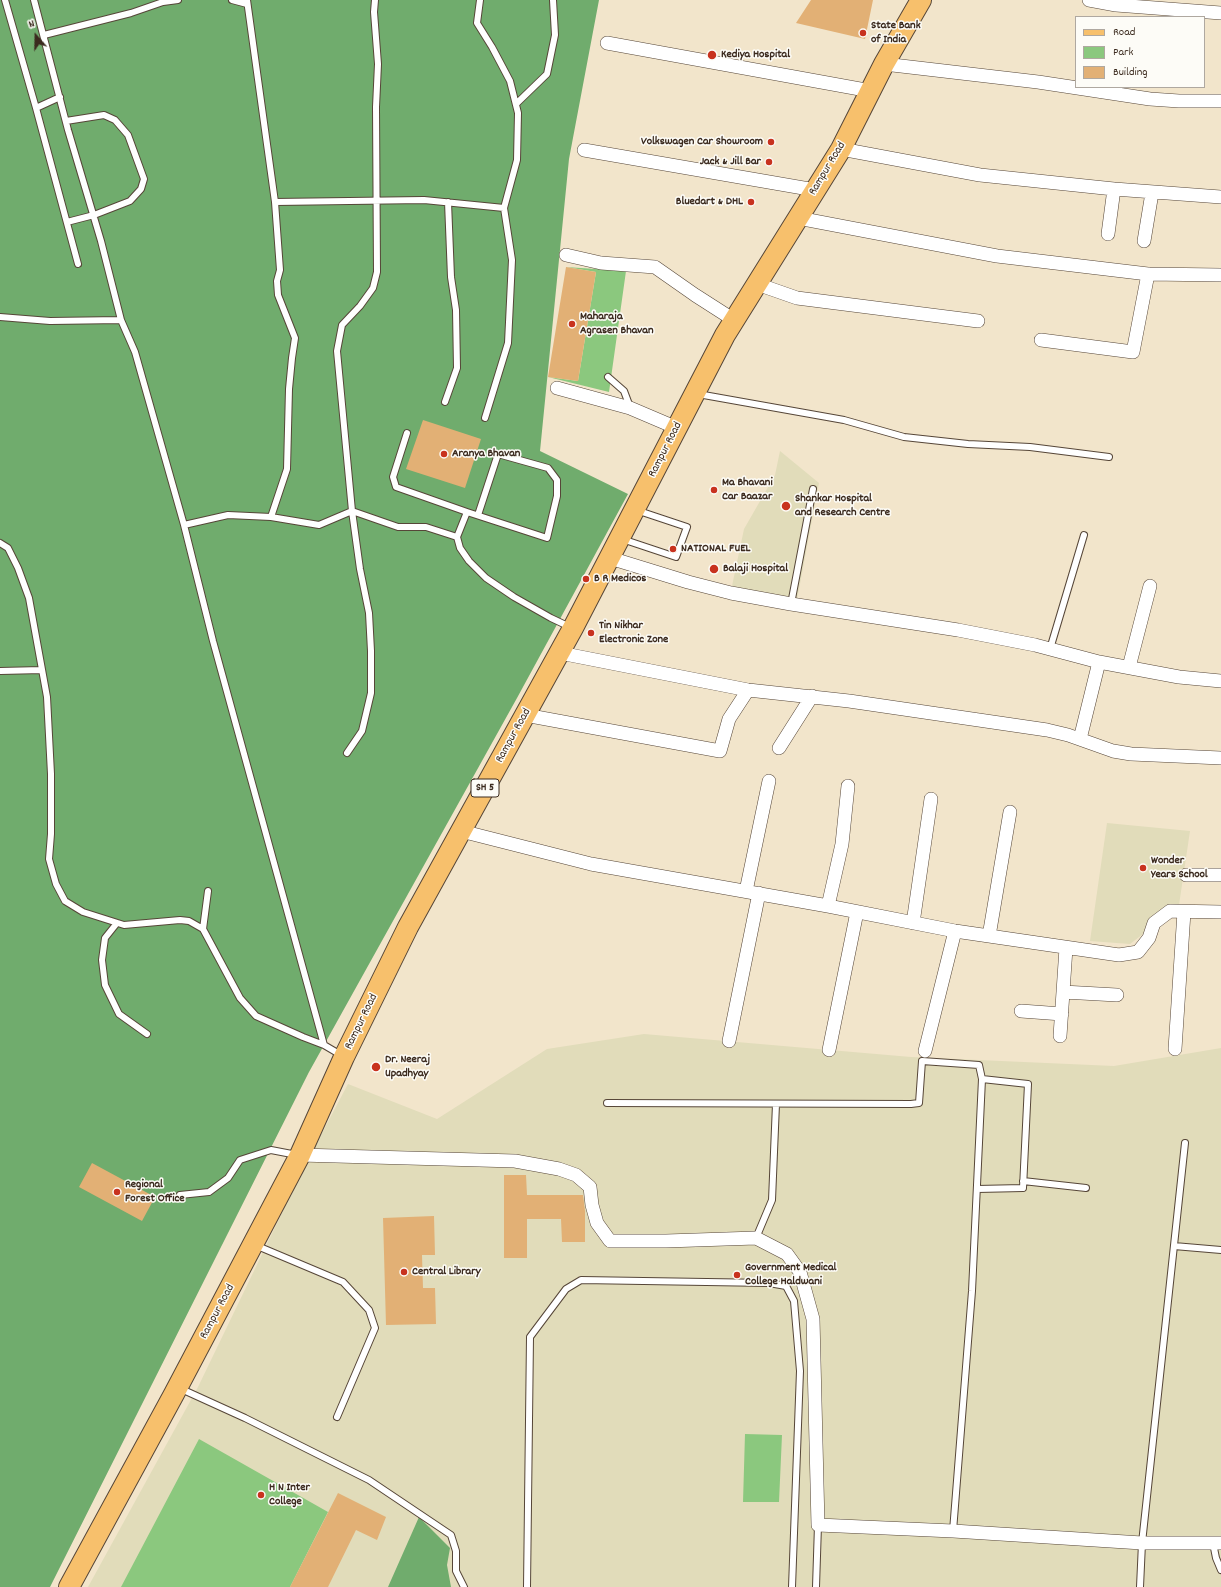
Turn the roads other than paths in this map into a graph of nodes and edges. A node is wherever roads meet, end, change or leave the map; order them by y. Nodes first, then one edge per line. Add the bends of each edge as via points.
1 (5, 0) edge
2 (34, 0) edge
3 (178, 0) edge
4 (232, 0) edge
5 (375, 0) edge
6 (480, 0) edge
7 (553, 0) edge
8 (1089, 0) edge
9 (916, 1) edge
10 (247, 2) edge
11 (1221, 13) edge
12 (44, 35) junction
13 (607, 43) dead end
14 (884, 64) junction
15 (1075, 88) edge
16 (1078, 88) edge
17 (871, 91) junction
18 (60, 97) junction
19 (1221, 101) edge
20 (516, 104) junction
21 (36, 108) junction
22 (66, 121) junction
23 (841, 149) junction
24 (584, 150) dead end
25 (1114, 189) junction
26 (815, 190) junction
27 (1152, 193) junction
28 (1221, 197) edge
29 (377, 200) junction
30 (275, 202) junction
31 (448, 202) junction
32 (504, 208) junction
33 (94, 214) junction
34 (798, 218) junction
35 (67, 222) junction
36 (1108, 234) dead end
37 (1144, 241) dead end
38 (566, 255) dead end
39 (78, 264) dead end
40 (1148, 274) junction
41 (1221, 275) edge
42 (757, 284) junction
43 (0, 317) edge
44 (121, 320) junction
45 (734, 320) junction
46 (978, 321) dead end
47 (1041, 340) dead end
48 (608, 377) dead end
49 (557, 388) dead end
50 (696, 394) junction
51 (445, 402) dead end
52 (630, 408) junction
53 (485, 418) dead end
54 (677, 428) junction
55 (407, 433) dead end
56 (1109, 457) dead end
57 (813, 489) dead end
58 (635, 510) junction
59 (352, 511) junction
60 (467, 512) junction
61 (478, 515) junction
62 (271, 517) junction
63 (184, 524) junction
64 (1084, 535) dead end
65 (457, 537) junction
66 (620, 539) junction
67 (0, 542) edge
68 (610, 558) junction
69 (1150, 586) dead end
70 (791, 604) junction
71 (574, 628) junction
72 (1050, 649) junction
73 (560, 653) junction
74 (1099, 662) junction
75 (1129, 667) junction
76 (42, 670) junction
77 (0, 671) edge
78 (1221, 681) edge
79 (748, 690) junction
80 (812, 696) junction
81 (525, 715) junction
82 (1080, 739) junction
83 (779, 748) dead end
84 (347, 753) dead end
85 (1221, 758) edge
86 (769, 781) dead end
87 (848, 786) dead end
88 (931, 800) dead end
89 (1010, 812) dead end
90 (461, 832) junction
91 (1186, 875) dead end
92 (1221, 875) edge
93 (208, 891) dead end
94 (752, 892) junction
95 (828, 906) junction
96 (857, 912) junction
97 (1184, 912) junction
98 (1221, 912) edge
99 (117, 923) junction
100 (913, 923) junction
101 (203, 929) junction
102 (955, 931) junction
103 (989, 936) junction
104 (1066, 948) junction
105 (1063, 992) junction
106 (1117, 995) dead end
107 (1022, 1011) dead end
108 (1062, 1014) junction
109 (147, 1034) dead end
110 (1060, 1036) dead end
111 (729, 1041) dead end
112 (324, 1045) junction
113 (1175, 1049) dead end
114 (829, 1050) dead end
115 (925, 1051) dead end
116 (344, 1057) junction
117 (982, 1079) junction
118 (607, 1103) dead end
119 (776, 1104) junction
120 (1185, 1142) dead end
121 (300, 1155) junction
122 (1023, 1182) junction
123 (1086, 1188) dead end
124 (977, 1189) junction
125 (180, 1195) dead end
126 (756, 1238) junction
127 (253, 1244) junction
128 (1174, 1246) junction
129 (1221, 1250) edge
130 (178, 1388) junction
131 (337, 1417) dead end
132 (818, 1525) junction
133 (953, 1531) junction
134 (1142, 1543) junction
135 (1217, 1543) edge
136 (1221, 1570) edge
137 (68, 1587) edge
138 (464, 1587) edge
139 (527, 1587) edge
140 (792, 1587) edge
141 (816, 1587) edge
142 (1140, 1587) edge

1 - 21 lane
2 - 12 lane
3 - 12 lane via 162,2 131,13
4 - 10 lane
5 - 29 lane via 378,64
6 - 20 lane via 477,23 510,81
7 - 20 lane via 556,35 547,74
8 - 11 street via 1116,5
9 - 14 main road, Rampur Road / SH 5
10 - 30 lane
12 - 18 lane
13 - 17 street
14 - 15 street
14 - 17 main road, Rampur Road / SH 5
16 - 19 street via 1150,99
17 - 23 main road, Rampur Road / SH 5
18 - 21 lane
18 - 22 lane
20 - 32 lane via 517,160
21 - 35 lane
22 - 33 lane
22 - 33 lane via 104,115 115,120 128,135 144,179 142,190 130,202
23 - 25 street via 980,175
23 - 26 main road, Rampur Road / SH 5
24 - 26 street
25 - 27 street
25 - 36 street
26 - 34 main road, Rampur Road / SH 5
27 - 28 street
27 - 37 street
29 - 30 lane
29 - 31 lane
29 - 59 lane via 377,272 373,288 342,325 337,351
30 - 62 lane via 280,270 277,281 278,295 296,338 289,389 287,469
31 - 32 lane
31 - 51 lane via 451,277 456,310 457,368
32 - 53 lane via 512,260 508,343
33 - 35 lane
33 - 44 lane
34 - 40 street via 996,256
34 - 42 main road, Rampur Road / SH 5
35 - 39 lane
38 - 45 street via 601,262 655,266
40 - 41 street
40 - 47 street via 1133,352
42 - 45 main road, Rampur Road / SH 5
42 - 46 street via 797,298
43 - 44 lane via 50,321
44 - 63 lane via 135,352
45 - 50 main road, Rampur Road / SH 5
48 - 52 lane via 624,391
49 - 52 street
50 - 54 main road, Rampur Road / SH 5
50 - 56 lane via 844,420 904,437 1030,447
52 - 54 street
54 - 58 main road, Rampur Road / SH 5
55 - 60 lane via 393,477 396,487
57 - 70 lane
58 - 66 main road, Rampur Road / SH 5
58 - 66 lane via 687,527 676,557
59 - 62 lane via 319,525
59 - 65 lane via 398,528 426,527
59 - 84 lane via 369,613 371,693 362,731
60 - 61 lane
60 - 65 lane
61 - 61 lane via 548,538 557,496 557,480 548,468 498,454
62 - 63 lane via 228,515
63 - 112 lane via 213,641
64 - 72 lane
65 - 71 lane via 460,548 469,561 486,578 514,597
66 - 68 main road, Rampur Road / SH 5
67 - 76 lane via 8,548 29,598
68 - 70 street via 731,593
68 - 71 main road, Rampur Road / SH 5
69 - 75 street
70 - 72 street via 958,630
71 - 73 main road, Rampur Road / SH 5
72 - 74 street
73 - 79 street
73 - 81 main road, Rampur Road / SH 5
74 - 75 street
74 - 82 street
75 - 78 street via 1179,677
76 - 77 lane
76 - 99 lane via 51,774 50,858 56,884 65,901 83,912
79 - 80 street
79 - 81 street via 729,719 720,751
80 - 82 street via 1047,730
80 - 83 street
81 - 90 main road, Rampur Road / SH 5
82 - 85 street via 1113,751 1131,754
86 - 94 street
87 - 95 street via 842,844
88 - 100 street
89 - 103 street
90 - 94 street via 591,864
90 - 116 main road, Rampur Road / SH 5 via 408,927
91 - 92 street
93 - 101 lane
94 - 95 street
94 - 111 street
95 - 96 street
96 - 100 street
96 - 114 street
97 - 98 street
97 - 104 street via 1170,911 1154,923 1149,938 1138,952 1119,955
97 - 113 street
99 - 101 lane via 124,925 180,920 189,921
99 - 109 lane via 105,938 102,960 105,985 119,1014
100 - 102 street
101 - 112 lane via 237,993 256,1016
102 - 103 street
102 - 115 street
103 - 104 street
104 - 105 street
105 - 106 street
105 - 108 street
107 - 108 street
108 - 110 street
112 - 116 lane
116 - 121 main road, Rampur Road / SH 5
117 - 119 lane via 979,1065 922,1061 919,1103
117 - 122 lane via 1028,1084
117 - 124 lane
118 - 119 lane
119 - 126 lane via 772,1200
120 - 128 lane
121 - 125 lane via 271,1150 240,1160 228,1178 209,1192
121 - 126 street via 515,1161 559,1169 576,1175 590,1187 597,1222 610,1241
121 - 127 main road, Rampur Road / SH 5
122 - 123 lane
122 - 124 lane via 1023,1188
124 - 133 lane via 972,1291
126 - 132 street via 787,1254 800,1272 813,1319
127 - 130 main road, Rampur Road / SH 5
127 - 131 lane via 343,1282 369,1310 376,1328
128 - 129 lane
128 - 134 lane
130 - 137 main road, Rampur Road / SH 5
130 - 138 lane via 245,1418 369,1480 451,1535 456,1551 456,1571
132 - 133 street
132 - 141 lane
133 - 134 street
134 - 135 street
134 - 142 lane
135 - 136 lane via 1216,1558
139 - 140 lane via 530,1337 566,1289 580,1280 769,1283 786,1286 794,1301 800,1371

